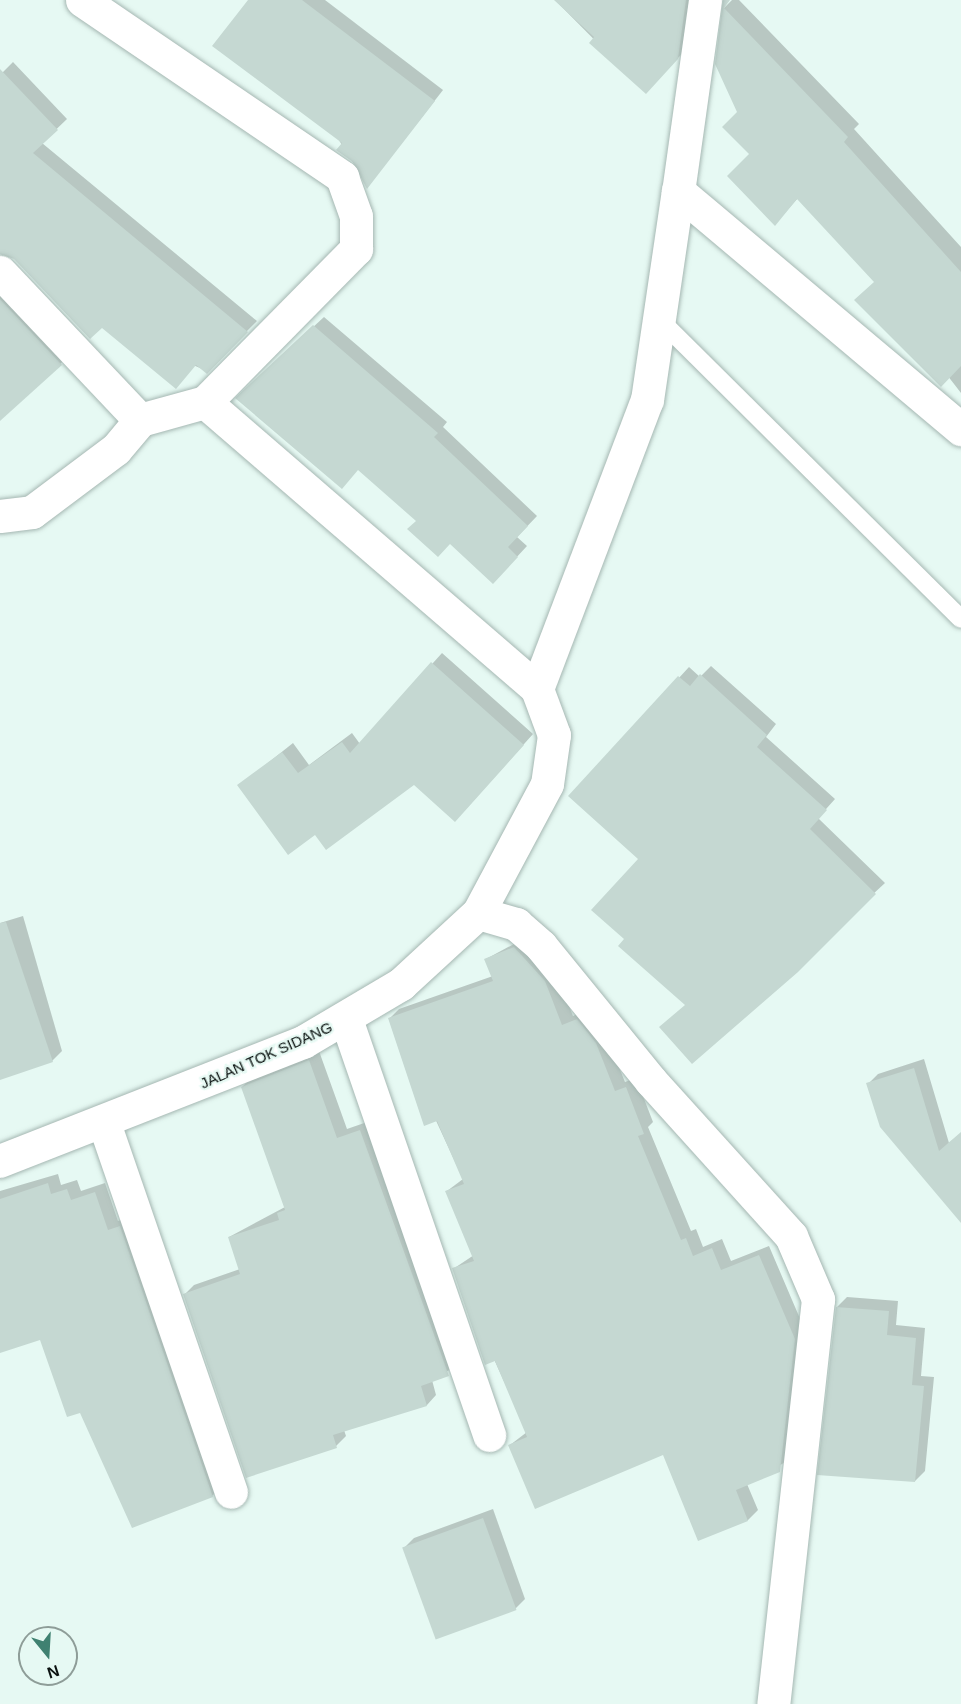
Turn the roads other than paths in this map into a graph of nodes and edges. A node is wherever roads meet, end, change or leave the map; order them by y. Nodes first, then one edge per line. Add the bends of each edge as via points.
1 (82, 0) edge
2 (705, 0) edge
3 (678, 191) junction
4 (0, 272) edge
5 (662, 322) junction
6 (204, 402) junction
7 (140, 420) junction
8 (961, 429) edge
9 (0, 516) edge
10 (961, 619) edge
11 (537, 689) junction
12 (478, 913) junction
13 (346, 1019) junction
14 (104, 1123) junction
15 (0, 1161) edge
16 (489, 1435) dead end
17 (231, 1492) dead end
18 (773, 1704) edge

1 - 6 street via 342,177 356,216 356,249
2 - 3 street
3 - 5 street
3 - 8 street
4 - 7 street
5 - 10 lane
5 - 11 street via 632,445
6 - 7 street
6 - 11 street
7 - 9 street via 116,449 32,512
11 - 12 street, JALAN TOK SIDANG via 554,735 548,784
12 - 13 street, JALAN TOK SIDANG via 439,955
12 - 18 street via 516,924 541,946 651,1082 791,1236 818,1299
13 - 14 street, JALAN TOK SIDANG
13 - 16 street
14 - 15 street, JALAN TOK SIDANG
14 - 17 street

